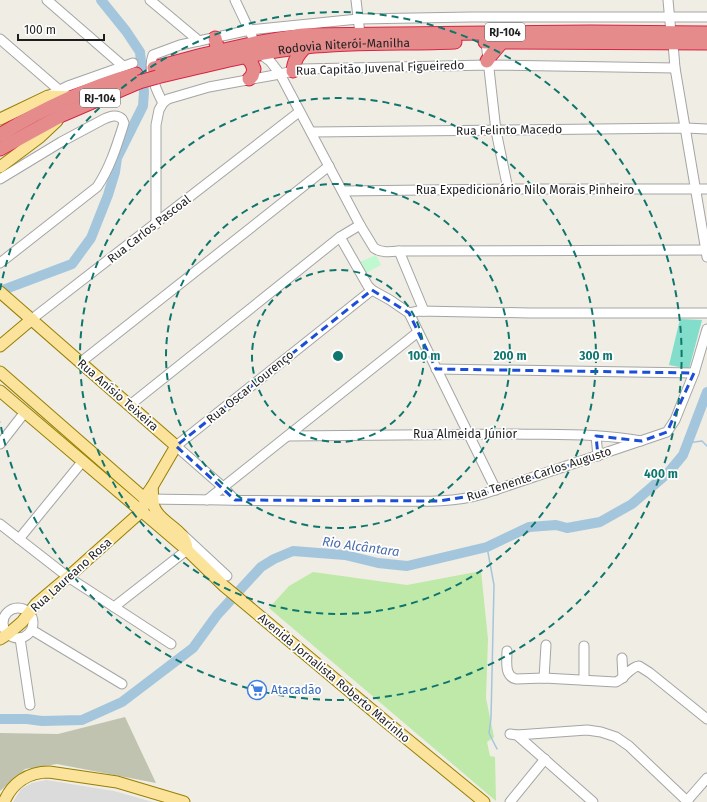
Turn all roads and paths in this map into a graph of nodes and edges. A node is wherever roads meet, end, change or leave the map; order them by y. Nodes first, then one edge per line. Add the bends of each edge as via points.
1 (48, 0) edge
2 (150, 0) edge
3 (235, 0) edge
4 (356, 0) edge
5 (668, 0) edge
6 (471, 17) junction
7 (515, 17) junction
8 (591, 17) junction
9 (670, 17) junction
10 (707, 17) edge
11 (358, 19) junction
12 (250, 30) junction
13 (591, 32) junction
14 (707, 33) edge
15 (360, 34) junction
16 (482, 37) junction
17 (506, 37) junction
18 (215, 38) junction
19 (672, 38) junction
20 (0, 39) edge
21 (199, 41) junction
22 (707, 43) edge
23 (306, 47) junction
24 (257, 48) junction
25 (218, 51) junction
26 (244, 56) junction
27 (488, 63) junction
28 (123, 66) junction
29 (155, 67) junction
30 (675, 68) junction
31 (293, 71) junction
32 (136, 73) junction
33 (280, 74) junction
34 (249, 79) junction
35 (59, 90) junction
36 (48, 96) junction
37 (73, 97) junction
38 (163, 103) junction
39 (299, 112) junction
40 (62, 115) junction
41 (0, 119) edge
42 (686, 128) junction
43 (707, 129) edge
44 (496, 131) junction
45 (311, 132) junction
46 (0, 135) edge
47 (0, 149) edge
48 (329, 166) junction
49 (0, 168) edge
50 (0, 179) edge
51 (508, 189) junction
52 (696, 189) junction
53 (707, 189) edge
54 (342, 191) junction
55 (156, 224) junction
56 (360, 225) junction
57 (340, 237) junction
58 (396, 252) junction
59 (707, 253) edge
60 (0, 263) edge
61 (372, 290) junction
62 (1, 293) edge
63 (424, 311) junction
64 (409, 313) junction
65 (707, 313) edge
66 (32, 320) junction
67 (707, 329) edge
68 (418, 332) junction
69 (0, 346) edge
70 (80, 362) junction
71 (436, 369) junction
72 (0, 372) edge
73 (694, 373) junction
74 (0, 391) edge
75 (130, 405) junction
76 (25, 412) junction
77 (468, 434) junction
78 (288, 436) junction
79 (596, 436) junction
80 (642, 441) junction
81 (0, 444) edge
82 (176, 446) junction
83 (90, 451) junction
84 (598, 456) junction
85 (82, 462) junction
86 (152, 487) joint
87 (223, 487) junction
88 (496, 490) junction
89 (148, 499) junction
90 (207, 500) junction
91 (235, 500) junction
92 (142, 511) junction
93 (0, 524) edge
94 (180, 532) junction
95 (19, 539) junction
96 (187, 550) junction
97 (68, 577) junction
98 (226, 581) junction
99 (0, 606) edge
100 (114, 607) junction
101 (29, 612) junction
102 (4, 617) edge
103 (32, 630) junction
104 (4, 637) edge
105 (20, 638) junction
106 (171, 644) dead end
107 (546, 645) dead end
108 (584, 646) dead end
109 (506, 651) dead end
110 (622, 658) dead end
111 (544, 678) junction
112 (623, 678) junction
113 (584, 680) junction
114 (122, 684) dead end
115 (30, 705) dead end
116 (707, 720) edge
117 (545, 760) junction
118 (707, 778) edge
119 (4, 802) edge
120 (184, 802) edge
121 (484, 802) edge
122 (510, 802) edge
123 (593, 802) edge
124 (687, 802) edge

1 - 28 street
2 - 21 street
3 - 12 street
4 - 11 street
5 - 9 street
6 - 7 street
6 - 11 street
6 - 16 street
7 - 8 street
7 - 17 street
8 - 9 street
8 - 13 street
9 - 10 street
9 - 19 street
11 - 12 street
11 - 15 street
12 - 18 street
12 - 24 street
13 - 17 highway, Rodovia Niterói-Manilha / RJ-104
13 - 19 highway, Rodovia Niterói-Manilha / RJ-104
14 - 19 highway, Rodovia Niterói-Manilha / RJ-104
15 - 16 highway, Rodovia Niterói-Manilha / RJ-104
15 - 24 highway, Rodovia Niterói-Manilha / RJ-104 via 304,34
16 - 17 highway, Rodovia Niterói-Manilha / RJ-104
16 - 23 highway, Rodovia Niterói-Manilha / RJ-104
16 - 27 street
17 - 19 highway, Rodovia Niterói-Manilha / RJ-104
17 - 27 highway via 491,55
18 - 21 street
18 - 25 highway
19 - 22 highway, Rodovia Niterói-Manilha / RJ-104
19 - 30 street
20 - 35 street
21 - 29 street via 180,45
23 - 24 highway, Rodovia Niterói-Manilha / RJ-104
23 - 31 highway via 297,56
24 - 25 highway, Rodovia Niterói-Manilha / RJ-104
24 - 26 highway, Rodovia Niterói-Manilha / RJ-104
24 - 33 street
25 - 29 highway, Rodovia Niterói-Manilha / RJ-104
26 - 29 highway, Rodovia Niterói-Manilha / RJ-104
26 - 34 highway via 254,69
27 - 30 street, Rua Capitão Juvenal Figueiredo
27 - 31 street, Rua Capitão Juvenal Figueiredo
27 - 44 street
28 - 32 street
28 - 35 street
29 - 32 highway, Rodovia Niterói-Manilha / RJ-104
29 - 38 street via 150,65 158,96
30 - 42 street
31 - 33 street, Rua Capitão Juvenal Figueiredo
32 - 37 highway, Rodovia Niterói-Manilha / RJ-104
32 - 40 highway, Rodovia Niterói-Manilha / RJ-104
33 - 34 street, Rua Capitão Juvenal Figueiredo
33 - 39 street
34 - 38 street, Rua Capitão Juvenal Figueiredo via 177,96
35 - 36 street
36 - 37 main road
36 - 41 main road
37 - 46 highway, Rodovia Niterói-Manilha / RJ-104
38 - 55 street via 156,125
39 - 45 street
39 - 55 street, Rua Carlos Pascoal
40 - 47 highway, Rodovia Niterói-Manilha / RJ-104
40 - 49 main road via 40,137
42 - 43 street, Rua Felinto Macedo
42 - 44 street, Rua Felinto Macedo
42 - 52 street
44 - 45 street, Rua Felinto Macedo
44 - 51 street
45 - 48 street
48 - 54 street
48 - 70 street
50 - 60 street via 104,119 117,116 124,123 97,187
51 - 52 street, Rua Expedicionário Nilo Morais Pinheiro
51 - 54 street, Rua Expedicionário Nilo Morais Pinheiro
52 - 53 street, Rua Expedicionário Nilo Morais Pinheiro
52 - 59 street
54 - 56 street
55 - 66 street, Rua Carlos Pascoal
56 - 57 street
56 - 58 street via 374,248
57 - 61 street via 363,279
57 - 75 street
58 - 59 street
58 - 63 street
61 - 64 street
61 - 82 street, Rua Oscar Lourenço
62 - 66 main road, Rua Anísio Teixeira
63 - 64 street
63 - 65 street
64 - 68 street
66 - 69 main road, Rua Carlos Pascoal
66 - 70 main road, Rua Anísio Teixeira
67 - 73 street, Rua Tenente Carlos Augusto
68 - 71 street
68 - 78 street
70 - 75 main road, Rua Anísio Teixeira
71 - 73 street
71 - 77 street
72 - 83 main road, Avenida Jornalista Roberto Marinho
73 - 80 street, Rua Tenente Carlos Augusto via 670,429 662,435
74 - 76 main road, Avenida Jornalista Roberto Marinho
75 - 82 main road, Rua Anísio Teixeira
76 - 81 street
76 - 85 main road, Avenida Jornalista Roberto Marinho
77 - 78 street, Rua Almeida Júnior
77 - 79 street, Rua Almeida Júnior
77 - 88 street
78 - 87 street
79 - 80 street, Rua Almeida Júnior
79 - 84 street
80 - 84 street, Rua Tenente Carlos Augusto
82 - 86 main road, Rua Oscar Lourenço
82 - 87 street, Rua Anísio Teixeira
83 - 85 main road
83 - 89 main road, Avenida Jornalista Roberto Marinho
84 - 88 street, Rua Tenente Carlos Augusto
85 - 92 main road, Avenida Jornalista Roberto Marinho
85 - 95 street
86 - 89 main road, Avenida Jornalista Roberto Marinho
87 - 90 street
87 - 91 street, Rua Anísio Teixeira
88 - 91 street, Rua Tenente Carlos Augusto via 467,499 342,502
89 - 90 street, Rua Tenente Carlos Augusto
89 - 92 main road, Avenida Jornalista Roberto Marinho
89 - 94 main road, Avenida Jornalista Roberto Marinho via 158,514
90 - 91 street, Rua Tenente Carlos Augusto
92 - 96 main road, Avenida Jornalista Roberto Marinho
92 - 97 main road, Rua Laureano Rosa
93 - 95 street
94 - 96 main road, Avenida Jornalista Roberto Marinho
94 - 98 street, Avenida Jornalista Roberto Marinho
95 - 97 street
96 - 98 main road, Avenida Jornalista Roberto Marinho
96 - 100 street
97 - 100 street
97 - 101 main road, Rua Laureano Rosa
98 - 121 main road, Avenida Jornalista Roberto Marinho via 254,611
99 - 102 street
100 - 106 street
101 - 102 street via 17,608 12,609
101 - 103 street via 33,618
101 - 104 main road, Rua Laureano Rosa via 22,622
102 - 104 street
103 - 105 street
103 - 114 street
104 - 105 street
105 - 115 street
107 - 111 street
108 - 113 street
109 - 111 street via 507,670 513,679
110 - 112 street
111 - 113 street
112 - 113 street via 616,682
112 - 116 street via 636,666 643,668
117 - 122 street
117 - 123 street
117 - 124 street via 513,734 587,730 601,732 616,737 629,746
118 - 124 street
119 - 120 main road via 18,781 39,772 49,772 117,782

